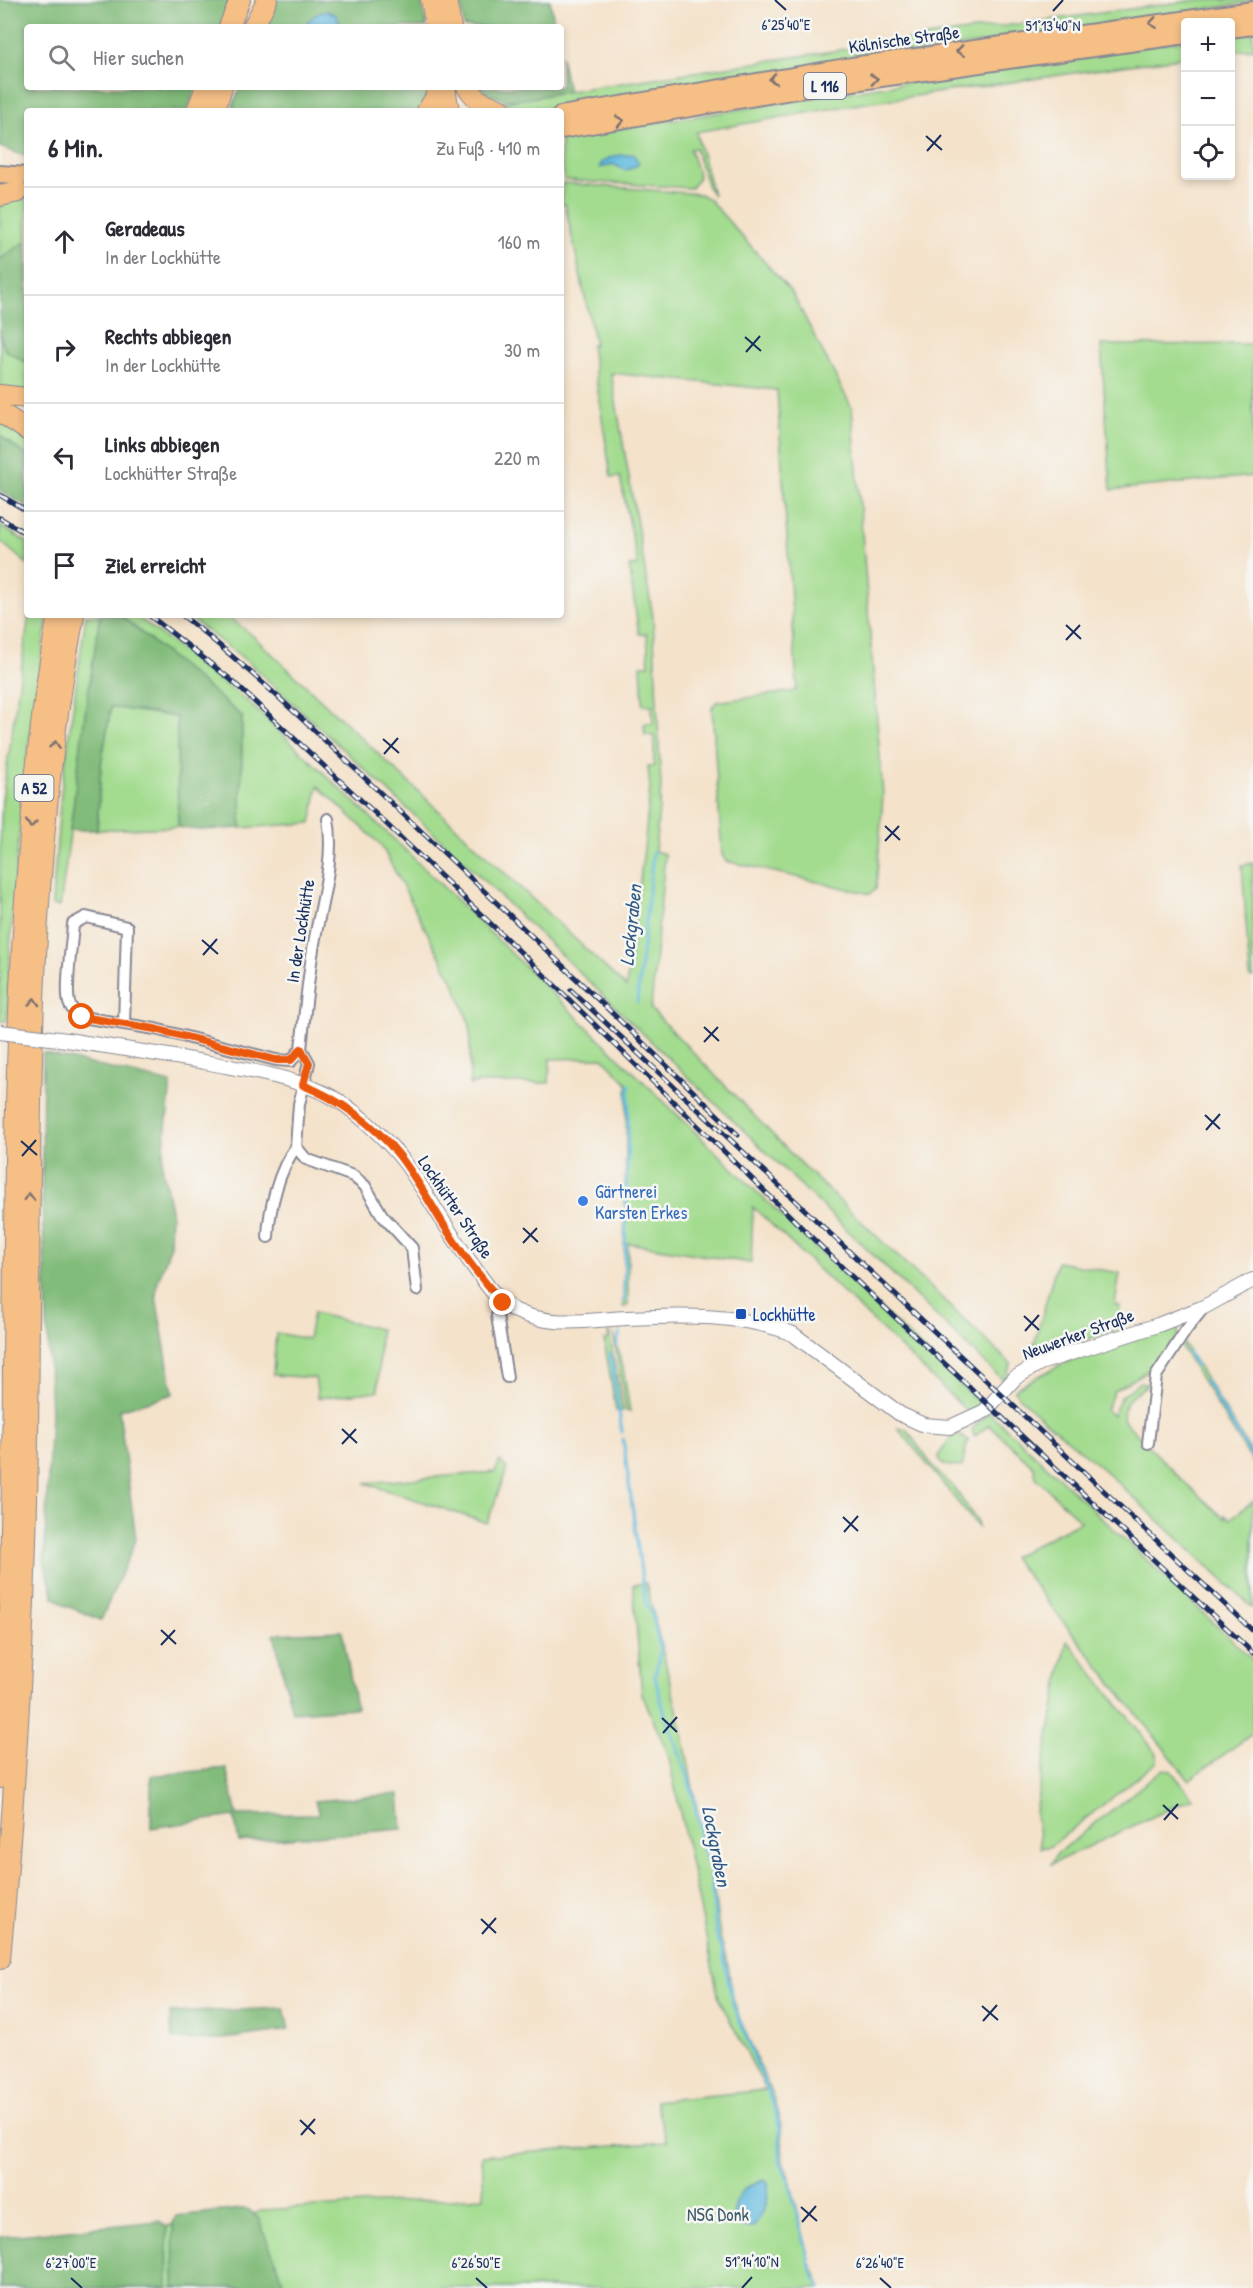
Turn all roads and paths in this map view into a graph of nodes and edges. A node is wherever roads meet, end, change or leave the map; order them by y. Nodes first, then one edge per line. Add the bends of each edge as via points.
1 (240, 0) edge
2 (257, 0) edge
3 (267, 0) edge
4 (431, 0) edge
5 (446, 0) edge
6 (1253, 10) edge
7 (230, 24) edge
8 (246, 24) edge
9 (255, 24) edge
10 (435, 24) edge
11 (450, 24) edge
12 (1253, 26) edge
13 (1235, 28) edge
14 (1181, 36) edge
15 (438, 90) edge
16 (446, 90) edge
17 (458, 90) edge
18 (470, 90) edge
19 (217, 94) edge
20 (200, 108) edge
21 (429, 108) edge
22 (448, 108) edge
23 (460, 108) edge
24 (496, 108) edge
25 (564, 114) edge
26 (564, 129) edge
27 (0, 174) edge
28 (14, 189) edge
29 (0, 394) edge
30 (24, 398) edge
31 (0, 412) edge
32 (24, 428) edge
33 (62, 618) edge
34 (62, 618) edge
35 (327, 819) dead end
36 (124, 1024) junction
37 (0, 1032) edge
38 (301, 1049) junction
39 (303, 1085) junction
40 (296, 1147) junction
41 (268, 1236) dead end
42 (1253, 1280) edge
43 (417, 1290) dead end
44 (503, 1303) junction
45 (1204, 1307) junction
46 (788, 1332) joint
47 (507, 1377) dead end
48 (1148, 1443) dead end
49 (0, 1778) edge
50 (0, 1959) edge

1 - 7 highway
2 - 8 highway
3 - 9 highway
4 - 10 highway
5 - 11 highway
6 -> 25 main road, Kölnische Straße / L 116 via 840,68
12 - 13 main road
26 -> 14 main road, Kölnische Straße / L 116 via 797,90
15 - 21 highway
16 - 22 highway
17 - 23 highway
18 - 24 highway via 478,100
19 - 20 highway
27 - 28 main road
29 - 30 highway
31 - 32 highway
33 -> 49 highway, A 52 via 35,781 21,958 15,1124 13,1500
50 -> 34 highway, A 52 via 24,1604 30,1123 36,970
35 - 38 street, In der Lockhütte via 330,844
36 - 36 street via 82,1017 69,1004 73,924 86,916 127,927
36 - 38 street via 276,1060 291,1060
37 - 39 street, Lockhütter Straße, bridge via 251,1071
38 - 39 street, In der Lockhütte via 309,1063
39 - 40 street, In der Lockhütte
39 - 44 street, Lockhütter Straße via 327,1094 397,1152 447,1229
40 - 41 street via 280,1177
40 - 43 street via 306,1159 352,1176 364,1186 382,1215 412,1248
42 - 45 street, Neuwerker Straße
44 - 46 street, Lockhütter Straße via 532,1318 553,1322 689,1317
44 - 47 street via 498,1316
45 - 46 street, Neuwerker Straße via 1027,1369 985,1411 950,1426 924,1425 900,1414
45 - 48 street, Neuwerker Straße via 1156,1376

